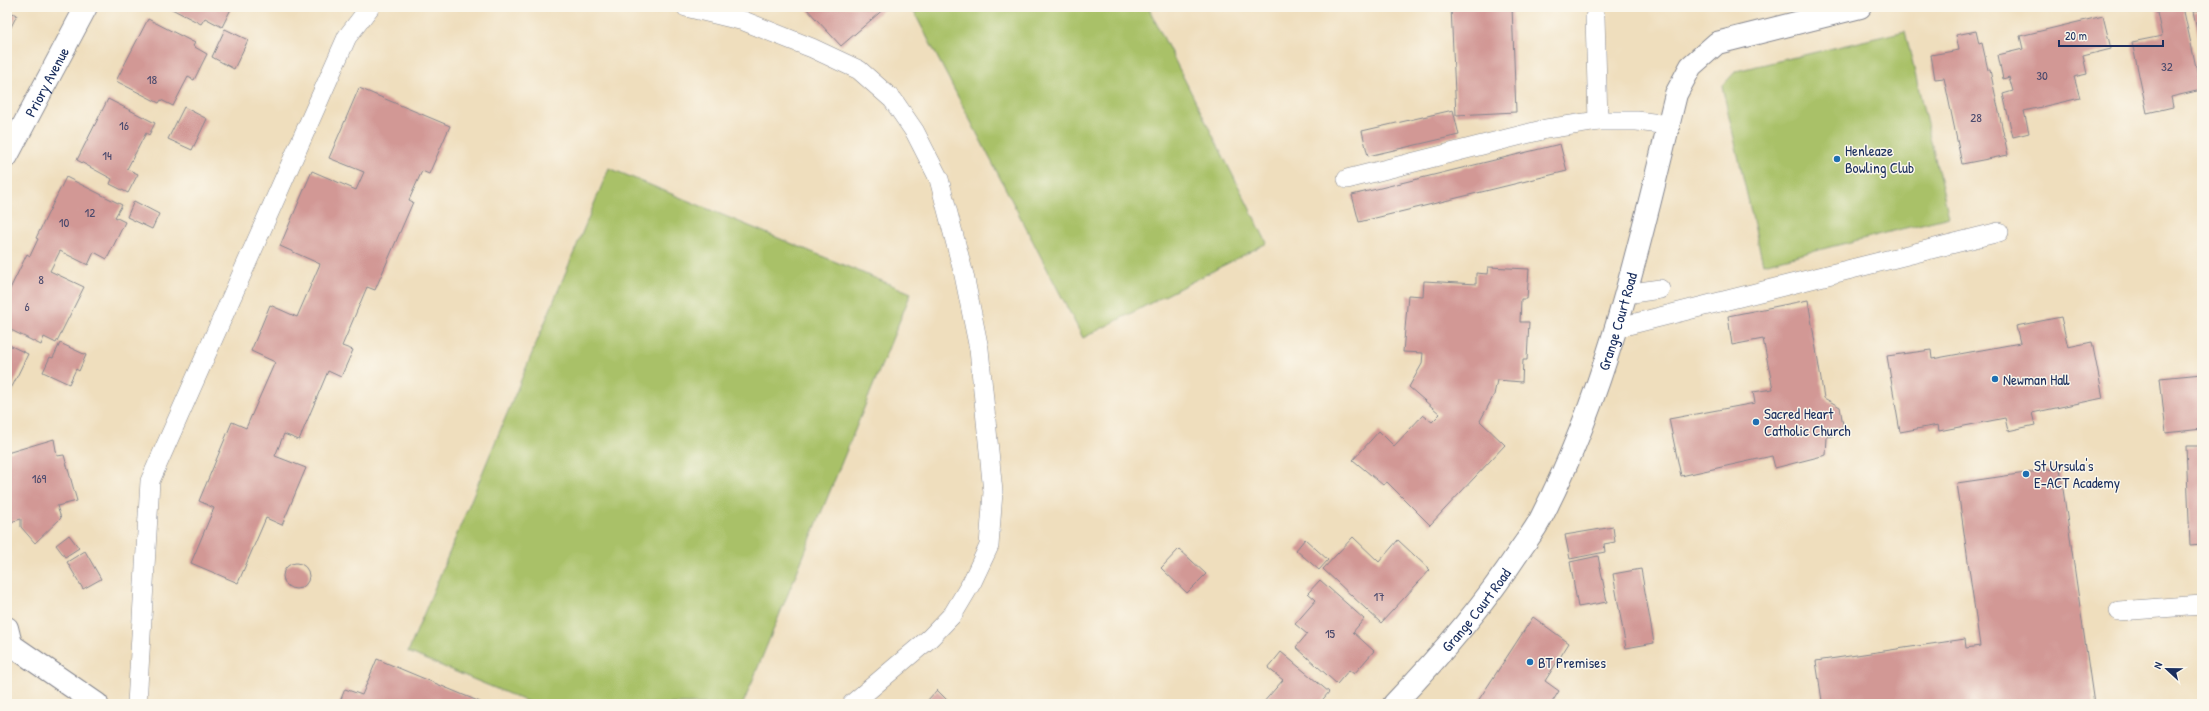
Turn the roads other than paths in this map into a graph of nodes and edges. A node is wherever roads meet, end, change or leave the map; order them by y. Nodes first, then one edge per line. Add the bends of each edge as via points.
1 (86, 7) edge
2 (370, 7) edge
3 (686, 7) edge
4 (1860, 7) edge
5 (1595, 17) dead end
6 (1598, 121) junction
7 (1668, 125) junction
8 (7, 156) edge
9 (1347, 179) dead end
10 (1998, 232) dead end
11 (1660, 289) dead end
12 (1626, 294) junction
13 (1616, 328) junction
14 (2202, 605) edge
15 (2119, 611) dead end
16 (8, 638) edge
17 (97, 704) edge
18 (137, 704) edge
19 (852, 704) edge
20 (1394, 704) edge

1 - 8 street, Priory Avenue
2 - 18 lane via 347,37 150,481
3 - 19 lane via 744,21 812,48 859,70 893,100 915,132 939,179 964,275 979,349 992,484 989,546 953,614 930,638
4 - 7 street, Grange Court Road via 1718,43 1691,66 1676,94
5 - 6 lane
6 - 7 lane via 1637,121
6 - 9 lane via 1546,129
7 - 12 street, Grange Court Road
10 - 13 lane
11 - 12 lane
12 - 13 street, Grange Court Road
13 - 20 street, Grange Court Road via 1577,440 1542,517 1505,573 1442,653
14 - 15 lane
16 - 17 street

